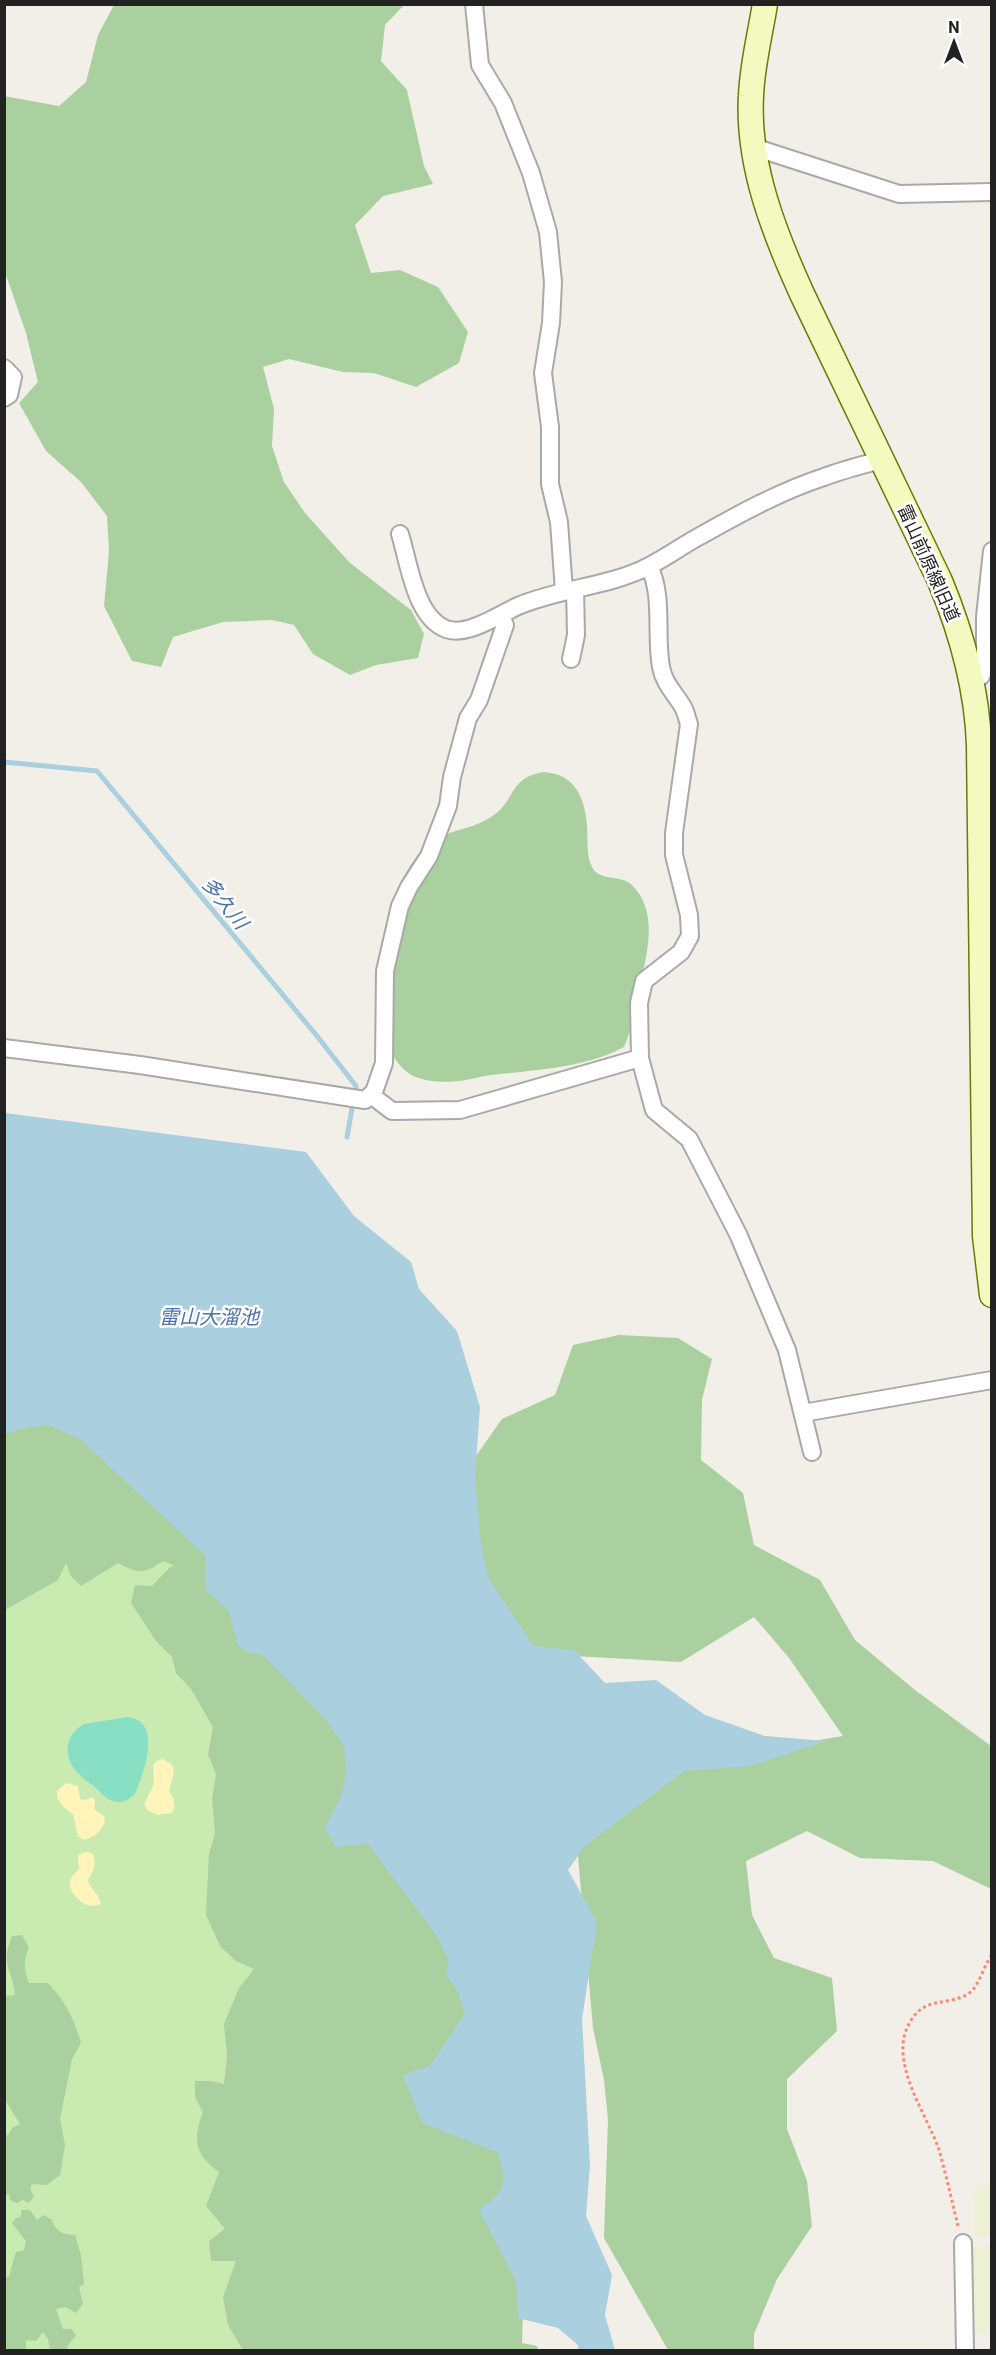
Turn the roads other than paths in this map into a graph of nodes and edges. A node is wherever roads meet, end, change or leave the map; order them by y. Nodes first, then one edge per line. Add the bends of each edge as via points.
1 (474, 4) edge
2 (765, 4) edge
3 (755, 152) junction
4 (992, 192) edge
5 (4, 368) edge
6 (4, 398) edge
7 (881, 460) junction
8 (400, 534) dead end
9 (992, 552) edge
10 (649, 566) junction
11 (569, 590) junction
12 (500, 616) junction
13 (571, 659) dead end
14 (971, 677) junction
15 (987, 914) edge
16 (4, 1048) edge
17 (640, 1058) junction
18 (368, 1098) junction
19 (992, 1295) edge
20 (992, 1380) edge
21 (803, 1413) junction
22 (812, 1452) dead end
23 (963, 2242) road end
24 (965, 2350) edge

1 - 11 street via 480,64 503,103 531,173 548,232 553,282 543,373 550,427 550,484
2 - 3 street, 雷山前原線旧道 via 751,95
3 - 4 street via 763,150 899,194
3 - 7 street, 雷山前原線旧道 via 782,250
5 - 6 street via 13,377 9,395
7 - 10 street via 785,492
7 - 14 street, 雷山前原線旧道 via 944,590
8 - 12 street via 420,604 433,622 447,630 464,630
9 - 14 street via 985,667 981,676
10 - 11 street
10 - 17 street via 657,604 660,666 689,724 674,855 689,915 690,936 681,952 644,981 639,1003
11 - 12 street via 518,606
11 - 13 street via 576,635
12 - 18 street via 505,625 479,700 468,718 448,806 429,856 399,906 391,935 385,971 384,1063 380,1079
14 - 15 street, 雷山前原線旧道 via 978,724
15 - 19 street, 雷山前原線旧道 via 985,1236
16 - 18 street
17 - 18 street via 460,1110 392,1111
17 - 21 street via 654,1110 689,1138 738,1234 787,1350
20 - 21 street
21 - 22 street
23 - 24 street

